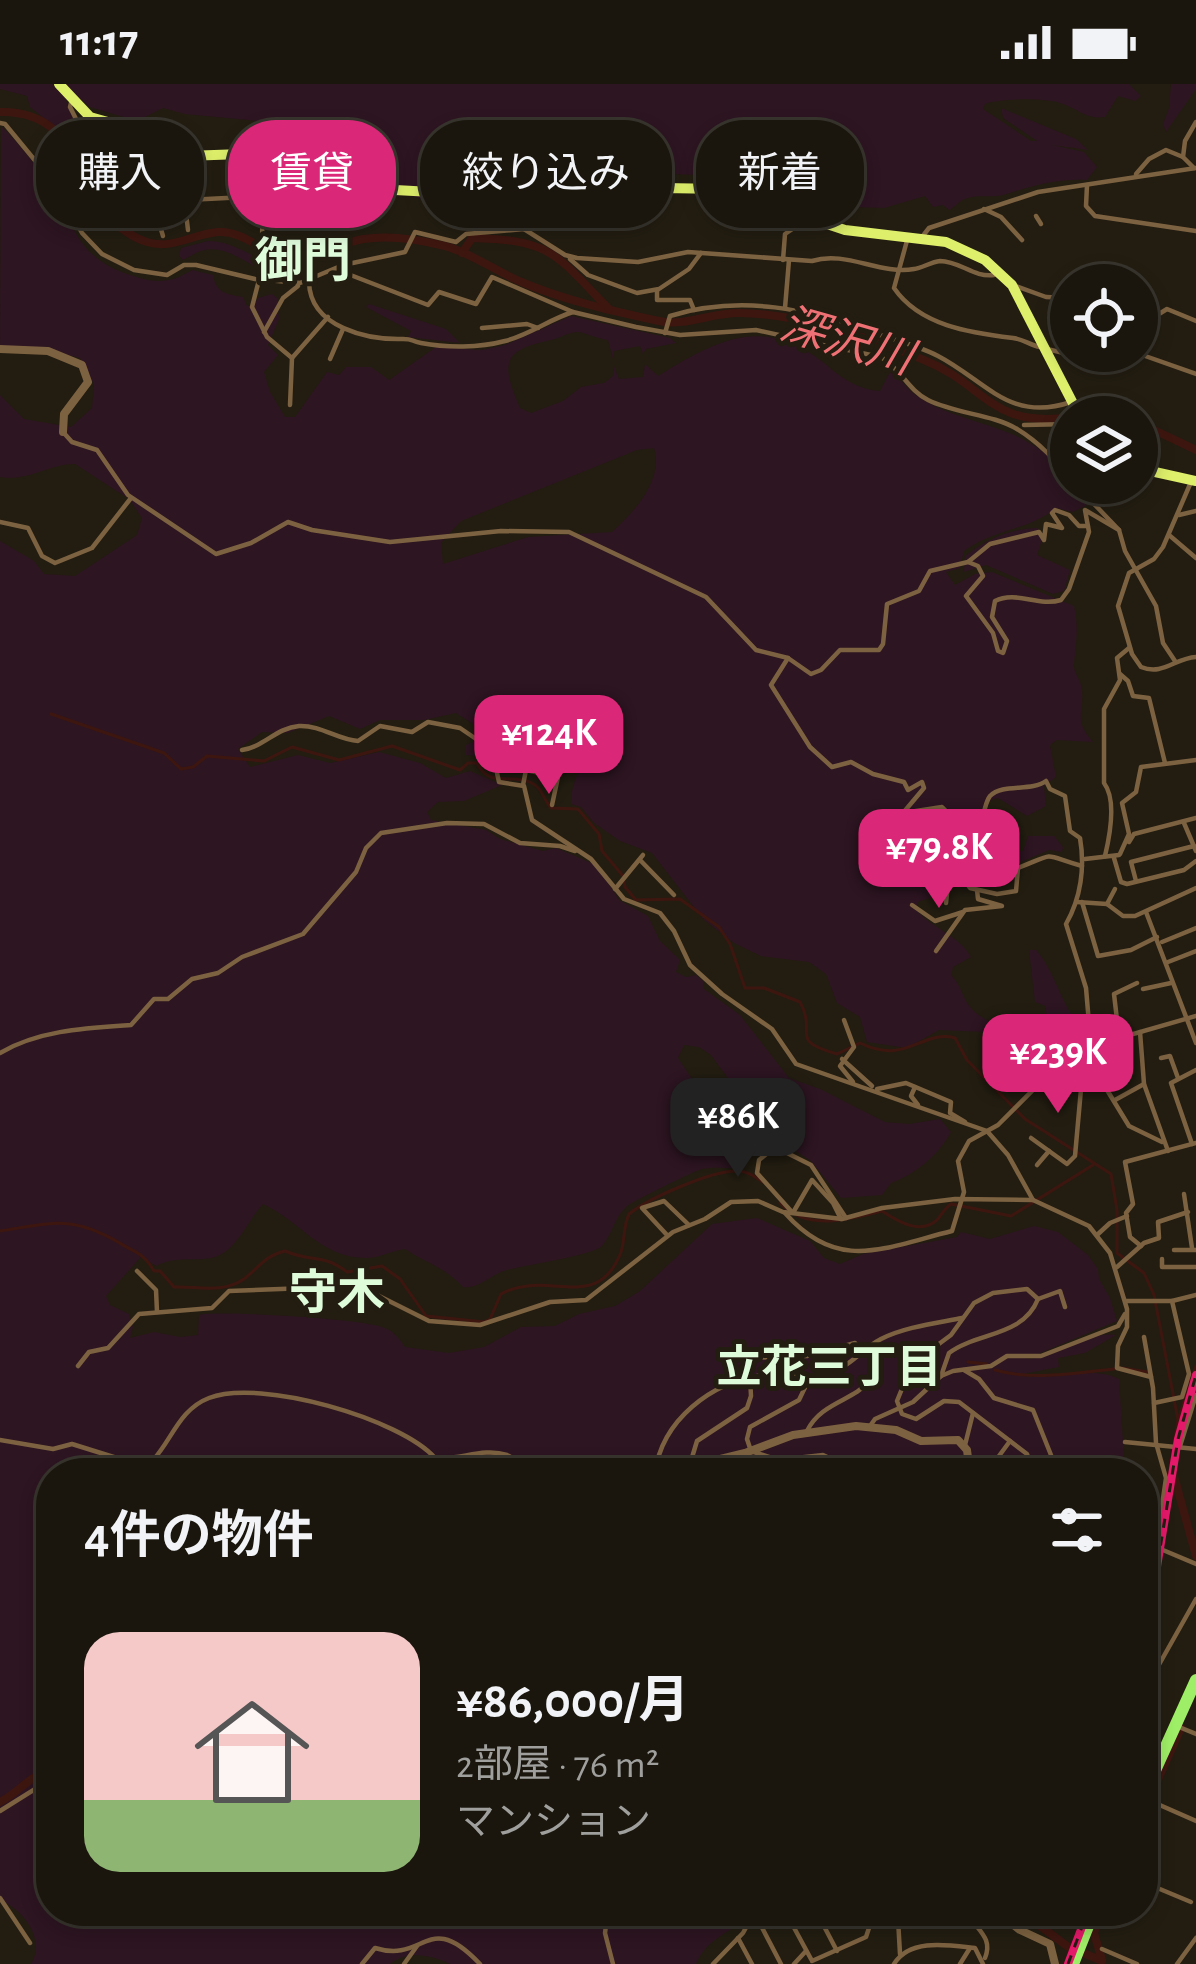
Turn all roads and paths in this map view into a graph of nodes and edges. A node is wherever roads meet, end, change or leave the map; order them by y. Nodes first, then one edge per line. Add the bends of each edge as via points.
1 (59, 84) edge
2 (72, 99) junction
3 (76, 120) edge
4 (101, 120) edge
5 (1196, 122) edge
6 (0, 123) edge
7 (1183, 158) junction
8 (1195, 165) edge
9 (1136, 175) junction
10 (1090, 182) junction
11 (984, 209) junction
12 (1036, 216) dead end
13 (1041, 224) dead end
14 (161, 228) edge
15 (263, 228) edge
16 (794, 228) edge
17 (838, 228) edge
18 (524, 229) joint
19 (1196, 231) edge
20 (163, 236) dead end
21 (908, 236) junction
22 (922, 237) junction
23 (1022, 240) dead end
24 (262, 242) dead end
25 (701, 254) junction
26 (569, 256) junction
27 (784, 258) junction
28 (333, 268) junction
29 (902, 268) junction
30 (999, 272) junction
31 (259, 280) junction
32 (309, 281) junction
33 (297, 284) junction
34 (1012, 285) junction
35 (657, 290) junction
36 (310, 294) junction
37 (1050, 296) edge
38 (674, 302) junction
39 (785, 308) junction
40 (694, 310) junction
41 (573, 312) junction
42 (1158, 314) edge
43 (671, 316) junction
44 (328, 317) junction
45 (1196, 321) edge
46 (482, 328) dead end
47 (538, 328) junction
48 (344, 329) junction
49 (264, 332) junction
50 (665, 332) junction
51 (888, 339) junction
52 (0, 349) edge
53 (1046, 349) junction
54 (1050, 350) edge
55 (881, 356) junction
56 (292, 358) junction
57 (330, 359) dead end
58 (1158, 361) edge
59 (1196, 374) edge
60 (1069, 396) edge
61 (290, 405) dead end
62 (1050, 406) edge
63 (1050, 424) edge
64 (1024, 425) dead end
65 (63, 432) joint
66 (1050, 454) edge
67 (1158, 473) edge
68 (1194, 481) edge
69 (131, 498) junction
70 (1094, 504) edge
71 (1196, 511) edge
72 (1178, 514) junction
73 (0, 522) edge
74 (1088, 526) junction
75 (1119, 530) junction
76 (1169, 536) junction
77 (1196, 558) edge
78 (968, 562) junction
79 (1134, 569) junction
80 (1131, 647) junction
81 (1196, 657) edge
82 (788, 658) junction
83 (1175, 661) junction
84 (1120, 674) junction
85 (552, 733) dead end
86 (242, 751) dead end
87 (504, 758) junction
88 (1196, 760) edge
89 (1165, 764) junction
90 (524, 782) junction
91 (552, 805) dead end
92 (1196, 818) edge
93 (1183, 822) junction
94 (1194, 843) edge
95 (581, 852) junction
96 (986, 856) dead end
97 (1105, 856) junction
98 (1118, 856) junction
99 (1196, 861) edge
100 (1083, 863) junction
101 (945, 878) junction
102 (1136, 882) junction
103 (615, 889) junction
104 (1115, 889) dead end
105 (1196, 889) edge
106 (977, 890) junction
107 (674, 895) dead end
108 (1079, 902) junction
109 (946, 903) dead end
110 (1107, 904) junction
111 (912, 905) dead end
112 (963, 912) junction
113 (1146, 912) junction
114 (1195, 931) edge
115 (1159, 940) junction
116 (936, 951) dead end
117 (1196, 951) edge
118 (1166, 963) junction
119 (1172, 983) junction
120 (1196, 1016) edge
121 (1184, 1019) junction
122 (844, 1020) dead end
123 (1140, 1031) junction
124 (1119, 1037) junction
125 (1196, 1043) edge
126 (1091, 1047) junction
127 (0, 1053) edge
128 (1161, 1058) dead end
129 (842, 1059) junction
130 (1196, 1070) edge
131 (1080, 1072) junction
132 (1178, 1078) junction
133 (853, 1082) junction
134 (1144, 1084) junction
135 (915, 1087) junction
136 (876, 1090) junction
137 (1114, 1100) junction
138 (918, 1105) junction
139 (969, 1126) junction
140 (768, 1130) dead end
141 (987, 1131) junction
142 (1031, 1138) dead end
143 (1162, 1142) junction
144 (1194, 1144) edge
145 (775, 1148) junction
146 (1048, 1151) junction
147 (1168, 1151) junction
148 (1036, 1166) dead end
149 (1184, 1194) dead end
150 (1033, 1200) junction
151 (960, 1202) junction
152 (790, 1212) junction
153 (1188, 1212) junction
154 (1127, 1216) junction
155 (844, 1218) junction
156 (689, 1225) junction
157 (1194, 1228) edge
158 (668, 1235) junction
159 (1097, 1235) junction
160 (1141, 1246) junction
161 (1194, 1249) edge
162 (1174, 1250) dead end
163 (1162, 1259) dead end
164 (1196, 1267) edge
165 (1117, 1268) junction
166 (137, 1271) dead end
167 (1196, 1295) edge
168 (1038, 1299) junction
169 (1172, 1301) junction
170 (1127, 1305) junction
171 (1065, 1306) dead end
172 (157, 1312) junction
173 (962, 1318) junction
174 (1144, 1336) dead end
175 (873, 1346) junction
176 (863, 1355) junction
177 (78, 1366) dead end
178 (963, 1369) junction
179 (941, 1376) junction
180 (810, 1377) junction
181 (1151, 1377) junction
182 (749, 1379) junction
183 (1196, 1395) edge
184 (1154, 1402) junction
185 (898, 1409) junction
186 (973, 1413) junction
187 (870, 1426) junction
188 (806, 1432) junction
189 (0, 1440) edge
190 (1010, 1441) junction
191 (1125, 1442) dead end
192 (1156, 1443) junction
193 (965, 1445) junction
194 (1180, 1447) junction
195 (751, 1451) junction
196 (1196, 1451) edge
197 (117, 1458) edge
198 (155, 1458) edge
199 (435, 1458) edge
200 (454, 1458) edge
201 (514, 1458) edge
202 (658, 1458) edge
203 (692, 1458) edge
204 (718, 1458) edge
205 (772, 1458) edge
206 (793, 1458) edge
207 (831, 1458) edge
208 (967, 1458) edge
209 (998, 1458) edge
210 (1029, 1458) edge
211 (1051, 1458) edge
212 (1158, 1527) edge
213 (1158, 1548) edge
214 (1196, 1564) edge
215 (1196, 1600) edge
216 (1158, 1667) edge
217 (1196, 1681) edge
218 (1176, 1725) junction
219 (1196, 1734) edge
220 (1158, 1769) edge
221 (36, 1788) edge
222 (1158, 1804) edge
223 (0, 1811) edge
224 (1196, 1821) edge
225 (1158, 1888) edge
226 (0, 1898) edge
227 (1191, 1902) dead end
228 (606, 1926) edge
229 (746, 1926) edge
230 (762, 1926) edge
231 (793, 1926) edge
232 (823, 1926) edge
233 (870, 1926) edge
234 (898, 1926) edge
235 (978, 1926) edge
236 (1015, 1926) edge
237 (1088, 1926) edge
238 (738, 1939) junction
239 (1196, 1939) edge
240 (30, 1943) dead end
241 (417, 1946) junction
242 (970, 1947) junction
243 (1102, 1949) dead end
244 (806, 1951) junction
245 (836, 1951) junction
246 (900, 1954) junction
247 (1076, 1954) edge
248 (717, 1962) edge
249 (983, 1962) edge
250 (813, 1963) edge
251 (362, 1964) edge
252 (404, 1964) edge
253 (479, 1964) edge
254 (613, 1964) edge
255 (752, 1964) edge
256 (782, 1964) edge
257 (794, 1964) edge
258 (894, 1964) edge
259 (960, 1964) edge
260 (1054, 1964) edge
261 (1137, 1964) edge
262 (1177, 1964) edge

1 - 2 main road
2 - 3 street
2 - 4 main road
5 - 7 street
6 - 31 street via 102,254 134,270 167,274 196,265
7 - 8 street
7 - 9 street via 1166,150
8 - 9 street
9 - 10 street
10 - 11 street
10 - 19 street via 1085,198 1095,216
11 - 22 street
11 - 23 street
12 - 13 street
14 - 20 street
15 - 24 street
16 - 27 street via 785,234
17 - 21 main road
18 - 26 street
18 - 28 street via 456,242 413,233 409,248
21 - 22 main road
21 - 29 street
22 - 30 main road via 959,246
25 - 26 street via 631,262
25 - 27 street
25 - 35 street
26 - 35 street via 591,276 637,293
27 - 29 street
27 - 39 street
28 - 32 street
28 - 41 street via 428,305 440,292 476,304 492,277
29 - 30 street via 939,261 984,276
29 - 53 street via 894,288 916,311
30 - 34 main road
31 - 33 street
31 - 49 street via 252,307
32 - 33 street
32 - 36 street
33 - 36 street
33 - 49 street
34 - 37 street
34 - 53 main road
35 - 38 street via 657,300
36 - 44 street
38 - 40 street via 691,300
38 - 43 street
39 - 40 street
39 - 51 street
40 - 43 street
41 - 47 street
41 - 50 street
42 - 45 street via 1167,308
43 - 50 street
44 - 48 street
44 - 56 street
46 - 47 street
47 - 48 street via 468,346
48 - 57 street
49 - 56 street
50 - 55 street via 756,330
51 - 55 street
51 - 62 street via 943,358 1007,403
52 - 65 street via 48,350 82,365 88,382 64,414
53 - 54 street
53 - 60 main road
55 - 66 street via 928,400 1018,430
56 - 61 street
58 - 59 street
63 - 64 street
65 - 69 street via 97,450
67 - 68 main road
68 - 72 street
69 - 73 street via 92,548 55,563 42,556 28,528
69 - 82 street via 220,554 288,522 390,542 569,532 706,597 756,650
70 - 75 street
71 - 72 street
72 - 76 street
74 - 75 street via 1087,510
74 - 78 street via 1055,510 1062,528 1046,524 1044,541 1038,531 992,543
74 - 78 street via 1061,600 994,601 992,617 1007,640 1003,652 966,596 983,576
75 - 79 street
76 - 77 street
76 - 79 street via 1154,560
78 - 82 street via 930,571 919,591 886,604 879,650 840,650 812,674
79 - 80 street via 1118,601
79 - 83 street
80 - 83 street via 1149,670
80 - 84 street via 1117,658
81 - 83 street
82 - 100 street via 771,685 830,766 851,762 908,790 920,781 924,788 903,813 942,807 949,827 964,833 981,825 992,795 1046,781 1065,796
84 - 89 street via 1133,696 1149,698
84 - 97 street via 1104,709
85 - 87 street via 529,735 518,757
86 - 87 street via 299,726 358,742 380,726 412,732 428,722 460,728
87 - 90 street via 497,780
88 - 89 street
89 - 98 street via 1141,767 1136,792 1124,799 1130,834
90 - 91 street via 526,770 558,778
90 - 95 street via 532,820
92 - 93 street
93 - 94 street
93 - 98 street via 1134,834
94 - 102 street via 1131,862
95 - 103 street
95 - 127 street via 520,843 484,824 385,831 302,935 191,979 171,997 154,999 131,1025 93,1024
96 - 101 street via 968,867 947,864
97 - 98 street
97 - 100 street
98 - 102 street via 1121,882
99 - 102 street
100 - 106 street via 1041,855 1016,870 1015,892
100 - 108 street
101 - 106 street
101 - 109 street
103 - 107 street via 641,858
103 - 133 street via 660,913 690,965 772,1029 796,1064
104 - 110 street
105 - 113 street
106 - 112 street via 977,898 1002,907
108 - 110 street
108 - 115 street via 1098,956
108 - 126 street via 1066,926 1086,988
110 - 113 street via 1123,916
111 - 112 street via 935,921
112 - 116 street
113 - 115 street
114 - 115 street
115 - 118 street
117 - 118 street
118 - 119 street
119 - 121 street
119 - 124 street via 1114,994
120 - 121 street
121 - 123 street
121 - 125 street
122 - 129 street via 853,1045
123 - 124 street
123 - 134 street
124 - 126 street
126 - 131 street
128 - 132 street via 1170,1056
129 - 133 street
129 - 136 street
130 - 132 street
131 - 137 street
131 - 141 street via 1045,1078
131 - 146 street via 1076,1155 1066,1164
132 - 144 street via 1171,1083
133 - 136 street
134 - 137 street
134 - 143 street
135 - 136 street
135 - 138 street
135 - 139 street via 951,1102 950,1113
136 - 138 street
137 - 143 street via 1129,1126
138 - 139 street
139 - 141 street
140 - 145 street
141 - 150 street
141 - 151 street via 958,1161
142 - 146 street
143 - 147 street
144 - 147 street
145 - 152 street via 757,1173
145 - 155 street via 812,1165
146 - 148 street
147 - 154 street via 1125,1162 1133,1204
149 - 153 street
150 - 151 street
150 - 159 street
151 - 152 street via 952,1231 838,1251 806,1235
151 - 155 street
152 - 155 street
152 - 155 street via 812,1180
152 - 156 street via 730,1202
153 - 157 street
153 - 160 street via 1156,1223 1160,1237
154 - 159 street
154 - 160 street via 1130,1237
156 - 158 street
156 - 158 street via 664,1201 642,1208
157 - 161 street
158 - 172 street via 586,1300 550,1302 484,1325 429,1321 365,1288 341,1286 229,1291 212,1308
159 - 165 street
160 - 165 street
161 - 162 street
163 - 164 street via 1162,1267
165 - 170 street
166 - 172 street via 156,1290
167 - 169 street
168 - 171 street via 1060,1292
168 - 173 street via 1030,1289 993,1293
168 - 179 street via 1029,1316 949,1353
169 - 170 street
169 - 184 street via 1189,1378 1184,1394
170 - 178 street via 1118,1326 1081,1343
170 - 181 street via 1116,1367
172 - 177 street via 139,1314
173 - 175 street
173 - 185 street via 910,1366
174 - 181 street
175 - 176 street
175 - 188 street via 873,1378 818,1414
176 - 180 street
176 - 182 street via 855,1343 807,1356 753,1355
178 - 179 street
178 - 211 street via 994,1399 1033,1410
179 - 185 street
180 - 182 street
180 - 195 street via 799,1400 750,1427
181 - 184 street
182 - 202 street via 718,1388 678,1418
182 - 203 street via 747,1408 697,1441
183 - 194 street
184 - 192 street
185 - 186 street via 916,1419 952,1401
185 - 187 street
186 - 190 street
186 - 193 street
187 - 188 street
187 - 193 street
188 - 195 street
189 - 197 street via 53,1449 72,1444
190 - 209 street
190 - 210 street
191 - 192 street
192 - 194 street
192 - 212 street via 1166,1478
193 - 208 street
194 - 196 street
195 - 204 street
195 - 205 street
198 - 199 street via 174,1424 207,1398 261,1393 343,1406
200 - 201 street
206 - 207 street
213 - 214 street
215 - 216 street
217 - 218 highway
218 - 219 street
218 - 220 highway
221 - 223 street
222 - 224 street
225 - 227 street
226 - 240 street
228 - 254 street
229 - 238 street
230 - 256 street
231 - 244 street
232 - 245 street
233 - 245 street via 865,1939
234 - 246 street
235 - 249 street via 988,1949
236 - 260 street via 1050,1944
237 - 247 highway
238 - 248 street
238 - 255 street
239 - 262 street
241 - 251 street via 375,1948
241 - 252 street
241 - 253 street via 429,1938 455,1940
242 - 246 street
242 - 249 street
242 - 259 street
243 - 261 street
244 - 250 street
244 - 257 street
245 - 250 street
246 - 258 street

